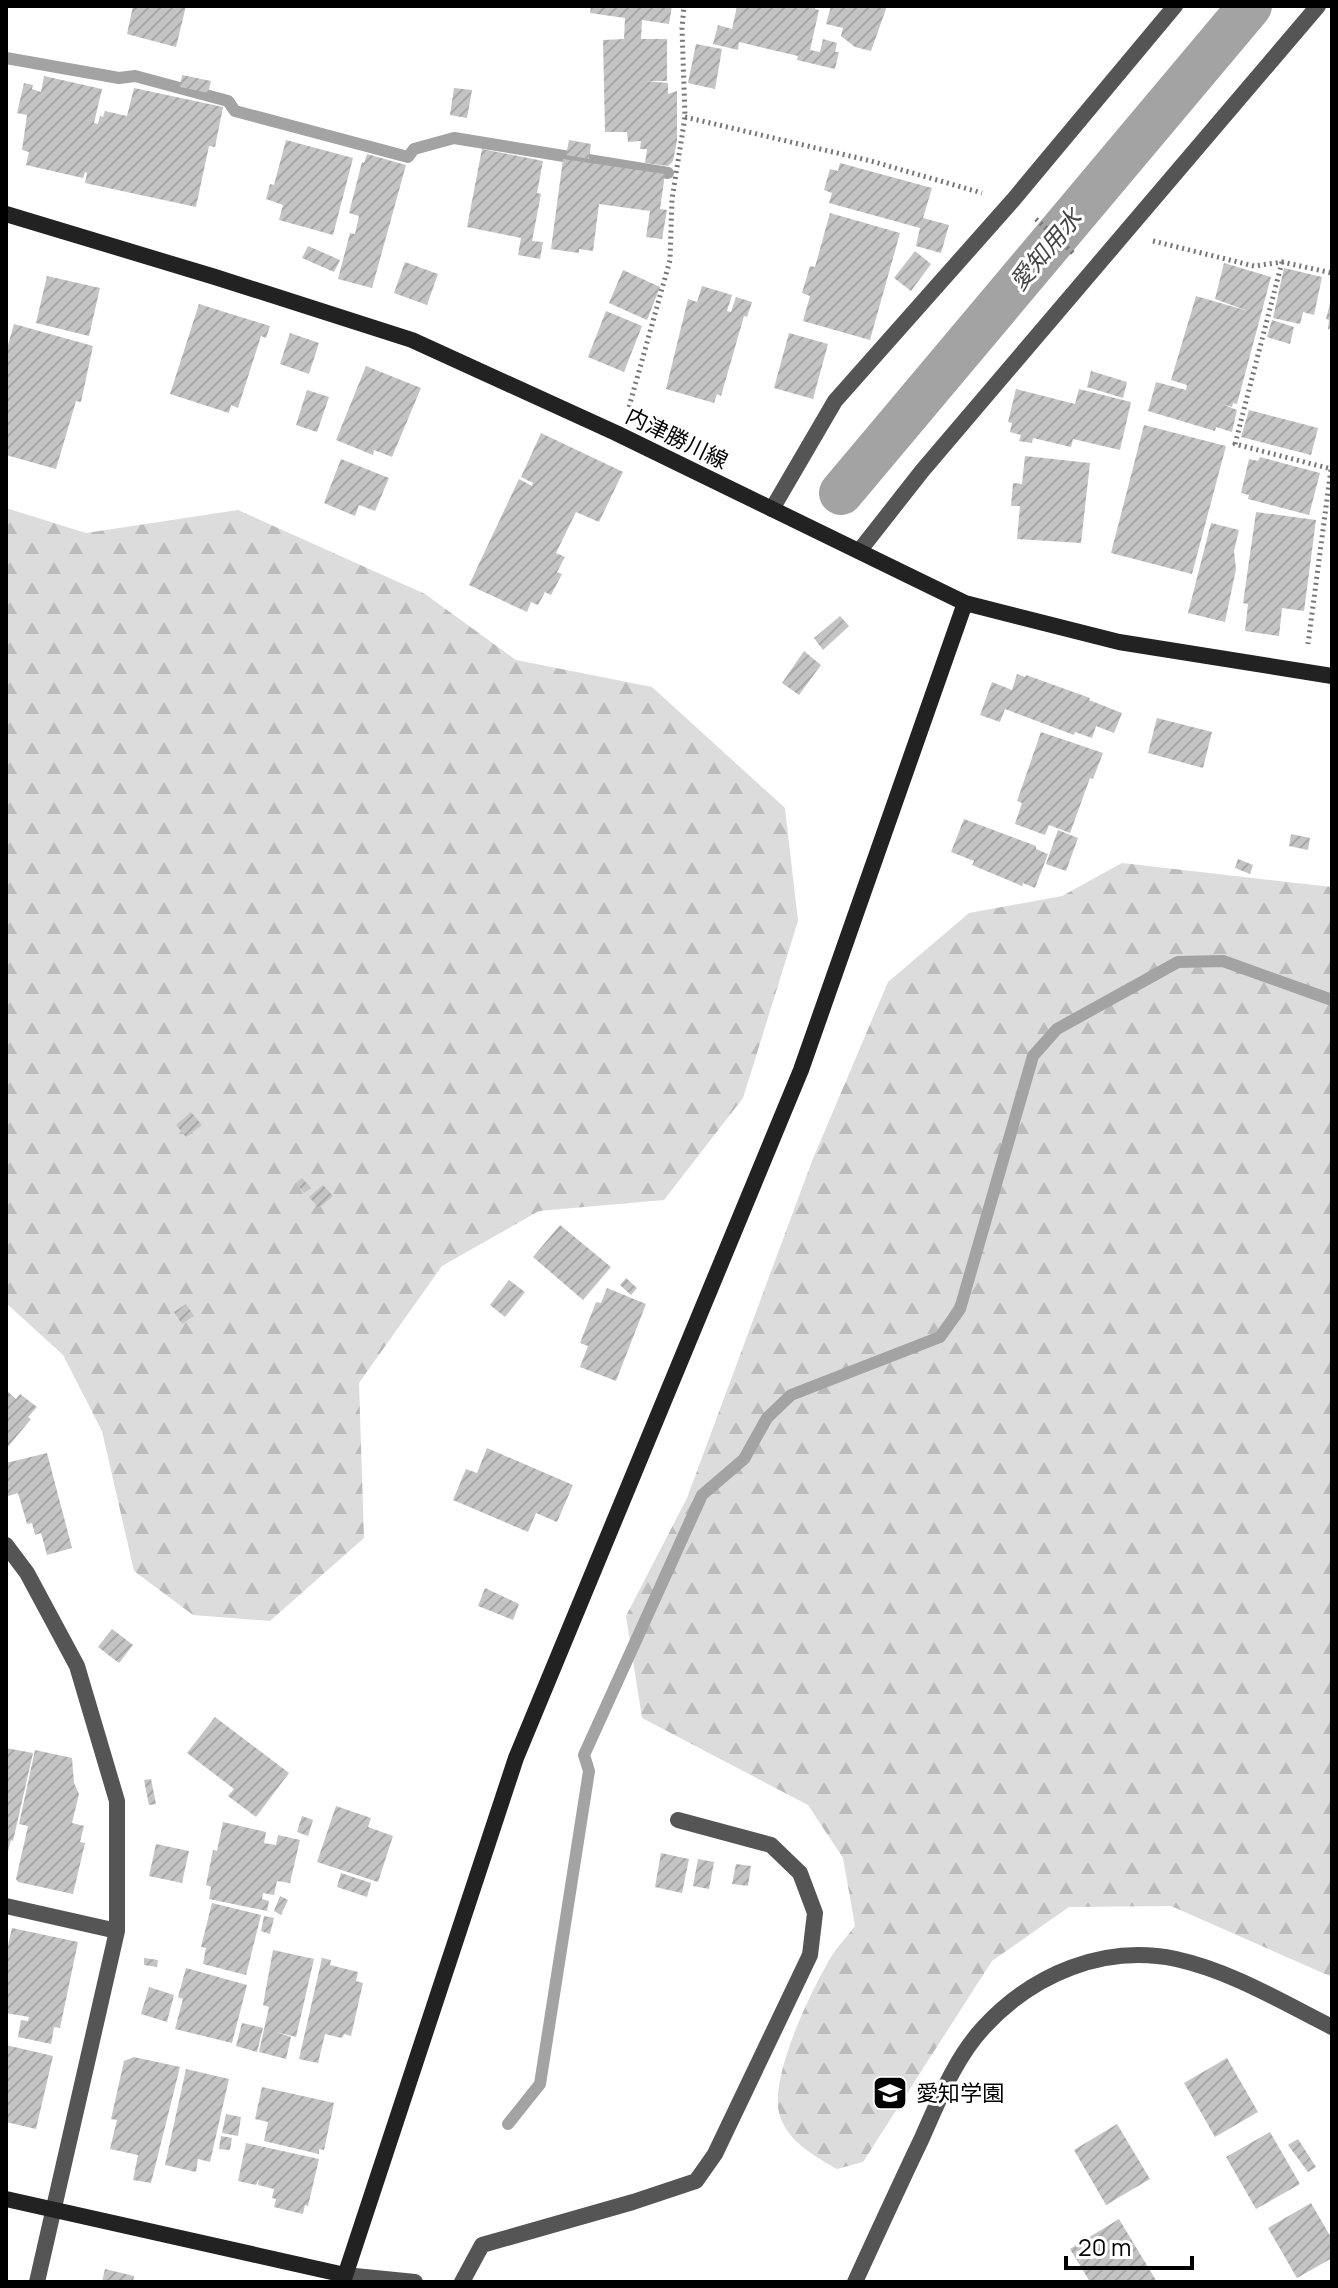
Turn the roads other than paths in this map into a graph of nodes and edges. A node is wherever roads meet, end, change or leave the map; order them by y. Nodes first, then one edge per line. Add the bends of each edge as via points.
1 (1175, 6) edge
2 (1318, 6) edge
3 (6, 214) edge
4 (772, 509) junction
5 (860, 550) junction
6 (965, 603) junction
7 (1332, 676) edge
8 (6, 1545) edge
9 (678, 1820) dead end
10 (6, 1906) edge
11 (117, 1931) junction
12 (1332, 2027) edge
13 (6, 2199) edge
14 (53, 2209) junction
15 (344, 2279) edge
16 (37, 2282) edge
17 (415, 2282) edge
18 (462, 2282) edge
19 (855, 2282) edge

1 - 4 street via 835,401
2 - 5 street
3 - 4 street, 内津勝川線 via 412,340
4 - 5 street, 内津勝川線
5 - 6 street, 内津勝川線
6 - 7 street, 内津勝川線 via 1119,642
6 - 15 street via 801,1070 516,1758
8 - 11 street via 77,1666 117,1801
9 - 18 street via 771,1845 800,1873 815,1913 810,1955 715,2154 696,2181 482,2245
10 - 11 street
11 - 14 street
12 - 19 street via 1236,1978 1176,1959 1123,1955 1070,1966 1024,1991 983,2028 952,2073
13 - 14 street
14 - 15 street
14 - 16 street
15 - 17 street

